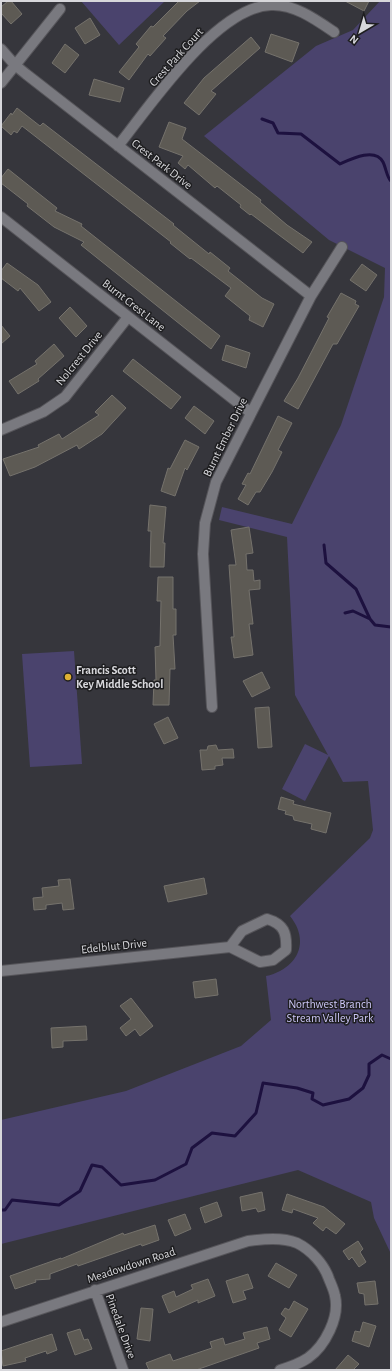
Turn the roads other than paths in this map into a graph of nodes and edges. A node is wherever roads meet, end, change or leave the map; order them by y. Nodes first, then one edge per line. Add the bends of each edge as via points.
1 (60, 9) dead end
2 (334, 32) dead end
3 (1, 49) edge
4 (15, 65) junction
5 (1, 83) edge
6 (118, 146) junction
7 (1, 217) edge
8 (342, 247) dead end
9 (311, 296) junction
10 (128, 317) junction
11 (251, 413) junction
12 (2, 428) edge
13 (212, 707) dead end
14 (230, 948) junction
15 (1, 970) edge
16 (95, 1290) junction
17 (1, 1322) edge
18 (123, 1370) edge
19 (280, 1370) edge

1 - 4 street
2 - 6 street, Crest Park Court via 308,14 284,6 270,5 243,12 220,27 192,54
3 - 4 street, Crest Park Drive
4 - 5 street
4 - 6 street, Crest Park Drive
6 - 9 street, Crest Park Drive
7 - 10 street, Burnt Crest Lane
8 - 9 street, Burnt Ember Drive
9 - 11 street, Burnt Ember Drive
10 - 11 street, Burnt Crest Lane
10 - 12 street, Nolcrest Drive via 65,397 43,412
11 - 13 street, Burnt Ember Drive via 216,482 205,523 203,554
14 - 14 street via 260,962 273,960 286,950 287,936 277,922 267,919 242,931
14 - 15 street, Edelblut Drive
16 - 17 street, Meadowdown Road
16 - 18 street, Pinedale Drive
16 - 19 street, Meadowdown Road via 248,1241 270,1238 296,1243 307,1249 325,1268 335,1297 332,1325 319,1348 310,1357

